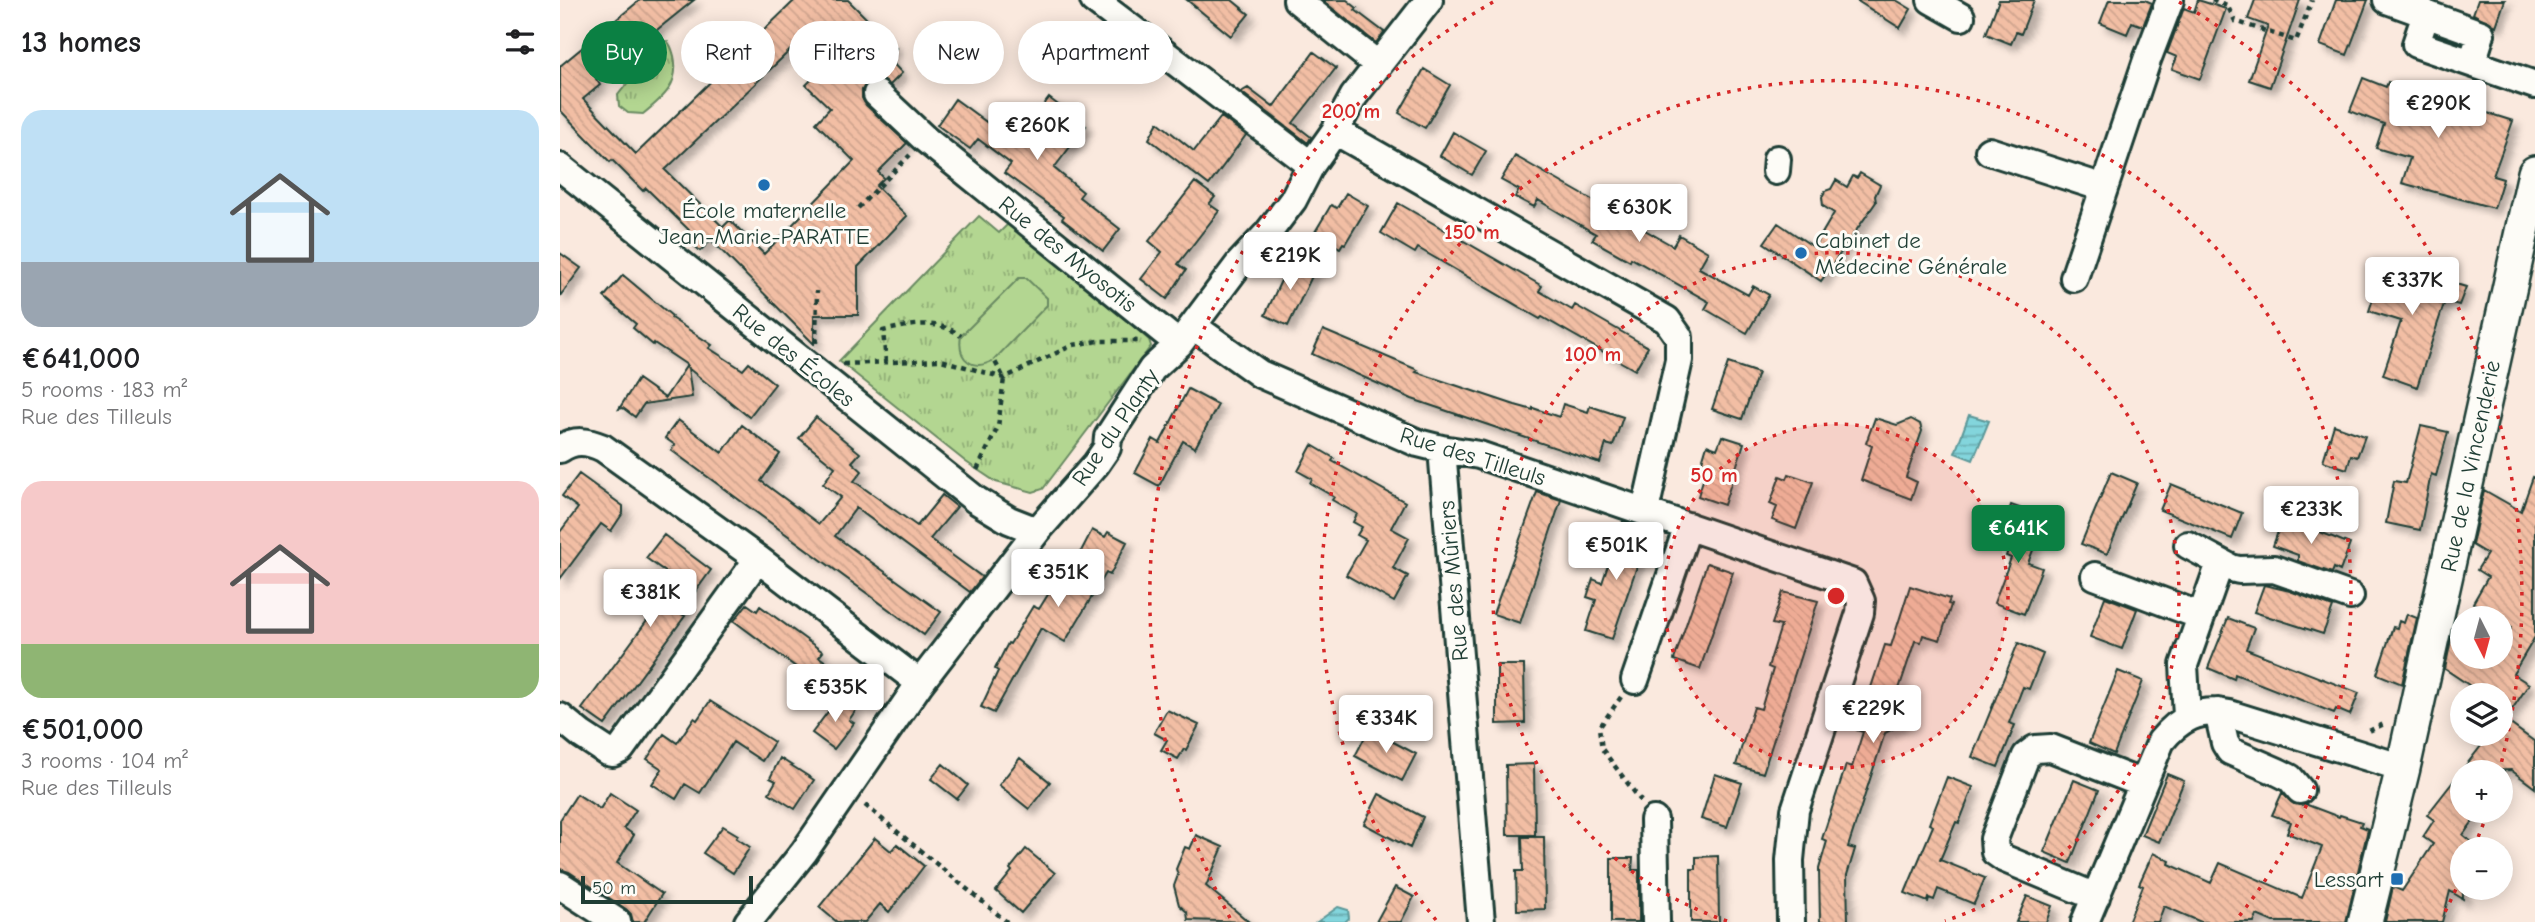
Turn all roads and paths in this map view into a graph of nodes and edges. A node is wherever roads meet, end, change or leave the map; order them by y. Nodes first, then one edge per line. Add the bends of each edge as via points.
1 (1094, 0) edge
2 (1297, 0) edge
3 (1429, 0) edge
4 (1931, 0) edge
5 (2170, 0) edge
6 (2212, 0) edge
7 (2312, 0) edge
8 (2387, 0) edge
9 (2228, 3) edge
10 (1961, 17) dead end
11 (1377, 64) junction
12 (2535, 85) edge
13 (885, 102) dead end
14 (1335, 131) junction
15 (925, 139) junction
16 (1989, 151) dead end
17 (1311, 165) junction
18 (560, 167) edge
19 (2535, 173) edge
20 (2104, 188) junction
21 (858, 208) dead end
22 (2074, 278) dead end
23 (817, 291) dead end
24 (1180, 334) junction
25 (961, 336) dead end
26 (813, 359) junction
27 (995, 360) dead end
28 (886, 362) junction
29 (1004, 378) junction
30 (560, 449) edge
31 (1442, 449) junction
32 (977, 470) dead end
33 (1645, 511) junction
34 (1688, 526) junction
35 (1037, 531) junction
36 (2188, 545) dead end
37 (758, 559) junction
38 (2220, 563) junction
39 (2095, 576) dead end
40 (2350, 596) dead end
41 (2201, 616) junction
42 (1635, 680) joint
43 (920, 683) junction
44 (2218, 712) junction
45 (2187, 716) junction
46 (560, 718) edge
47 (2391, 720) dead end
48 (2364, 733) dead end
49 (2403, 768) junction
50 (2143, 784) junction
51 (845, 789) junction
52 (2300, 790) dead end
53 (1654, 820) joint
54 (560, 885) edge
55 (2096, 897) junction
56 (617, 922) edge
57 (748, 922) edge
58 (1007, 922) edge
59 (1481, 922) edge
60 (1656, 922) edge
61 (1791, 922) edge
62 (2085, 922) edge
63 (2365, 922) edge

1 - 17 street
2 - 11 street
3 - 11 street, Rue du Planty
4 - 10 street
5 - 20 street
6 - 9 path
7 - 9 path via 2296,41 2235,21
8 - 12 street via 2426,15 2416,44
11 - 14 street, Rue du Planty
13 - 15 street, Rue des Myosotis
14 - 17 street, Rue du Planty
14 - 33 street via 1667,320 1679,337 1679,360
15 - 21 path
15 - 24 street, Rue des Myosotis
16 - 20 street
17 - 24 street, Rue du Planty via 1268,233
18 - 26 street, Rue des Écoles
19 - 49 main road, Rue de la Vincenderie
20 - 22 street
23 - 26 path
24 - 29 path via 1073,345
24 - 31 street, Rue des Tilleuls via 1260,374
24 - 35 street, Rue du Planty via 1108,437 1107,448
25 - 28 path via 920,323 883,331
26 - 28 path via 842,364
26 - 35 street, Rue des Écoles via 976,500
27 - 29 path
28 - 29 path via 940,360
29 - 32 path via 998,427
30 - 37 street via 578,441 603,448
31 - 33 street, Rue des Tilleuls via 1479,455
31 - 59 street, Rue des Mûriers
33 - 34 street, Rue des Tilleuls
34 - 42 street
34 - 61 street, Rue des Tilleuls via 1844,579 1853,583 1861,601 1795,810
35 - 43 street, Rue du Planty
36 - 38 street
37 - 43 street
37 - 46 street via 621,749 613,753
38 - 40 street via 2239,570 2274,569
38 - 41 street
39 - 41 street
41 - 45 street via 2185,665
42 - 53 path via 1599,727 1602,749
43 - 51 street, Rue du Planty
44 - 45 street
44 - 49 street
44 - 52 street via 2230,751 2290,778
45 - 50 street via 2161,741
47 - 48 path
49 - 63 main road, Rue de la Vincenderie
50 - 55 street
50 - 55 street via 2051,748 2035,748 2026,756 1994,839 1995,852
51 - 57 street, Rue du Planty via 804,852
51 - 58 path
53 - 60 street
54 - 56 street
55 - 62 street

